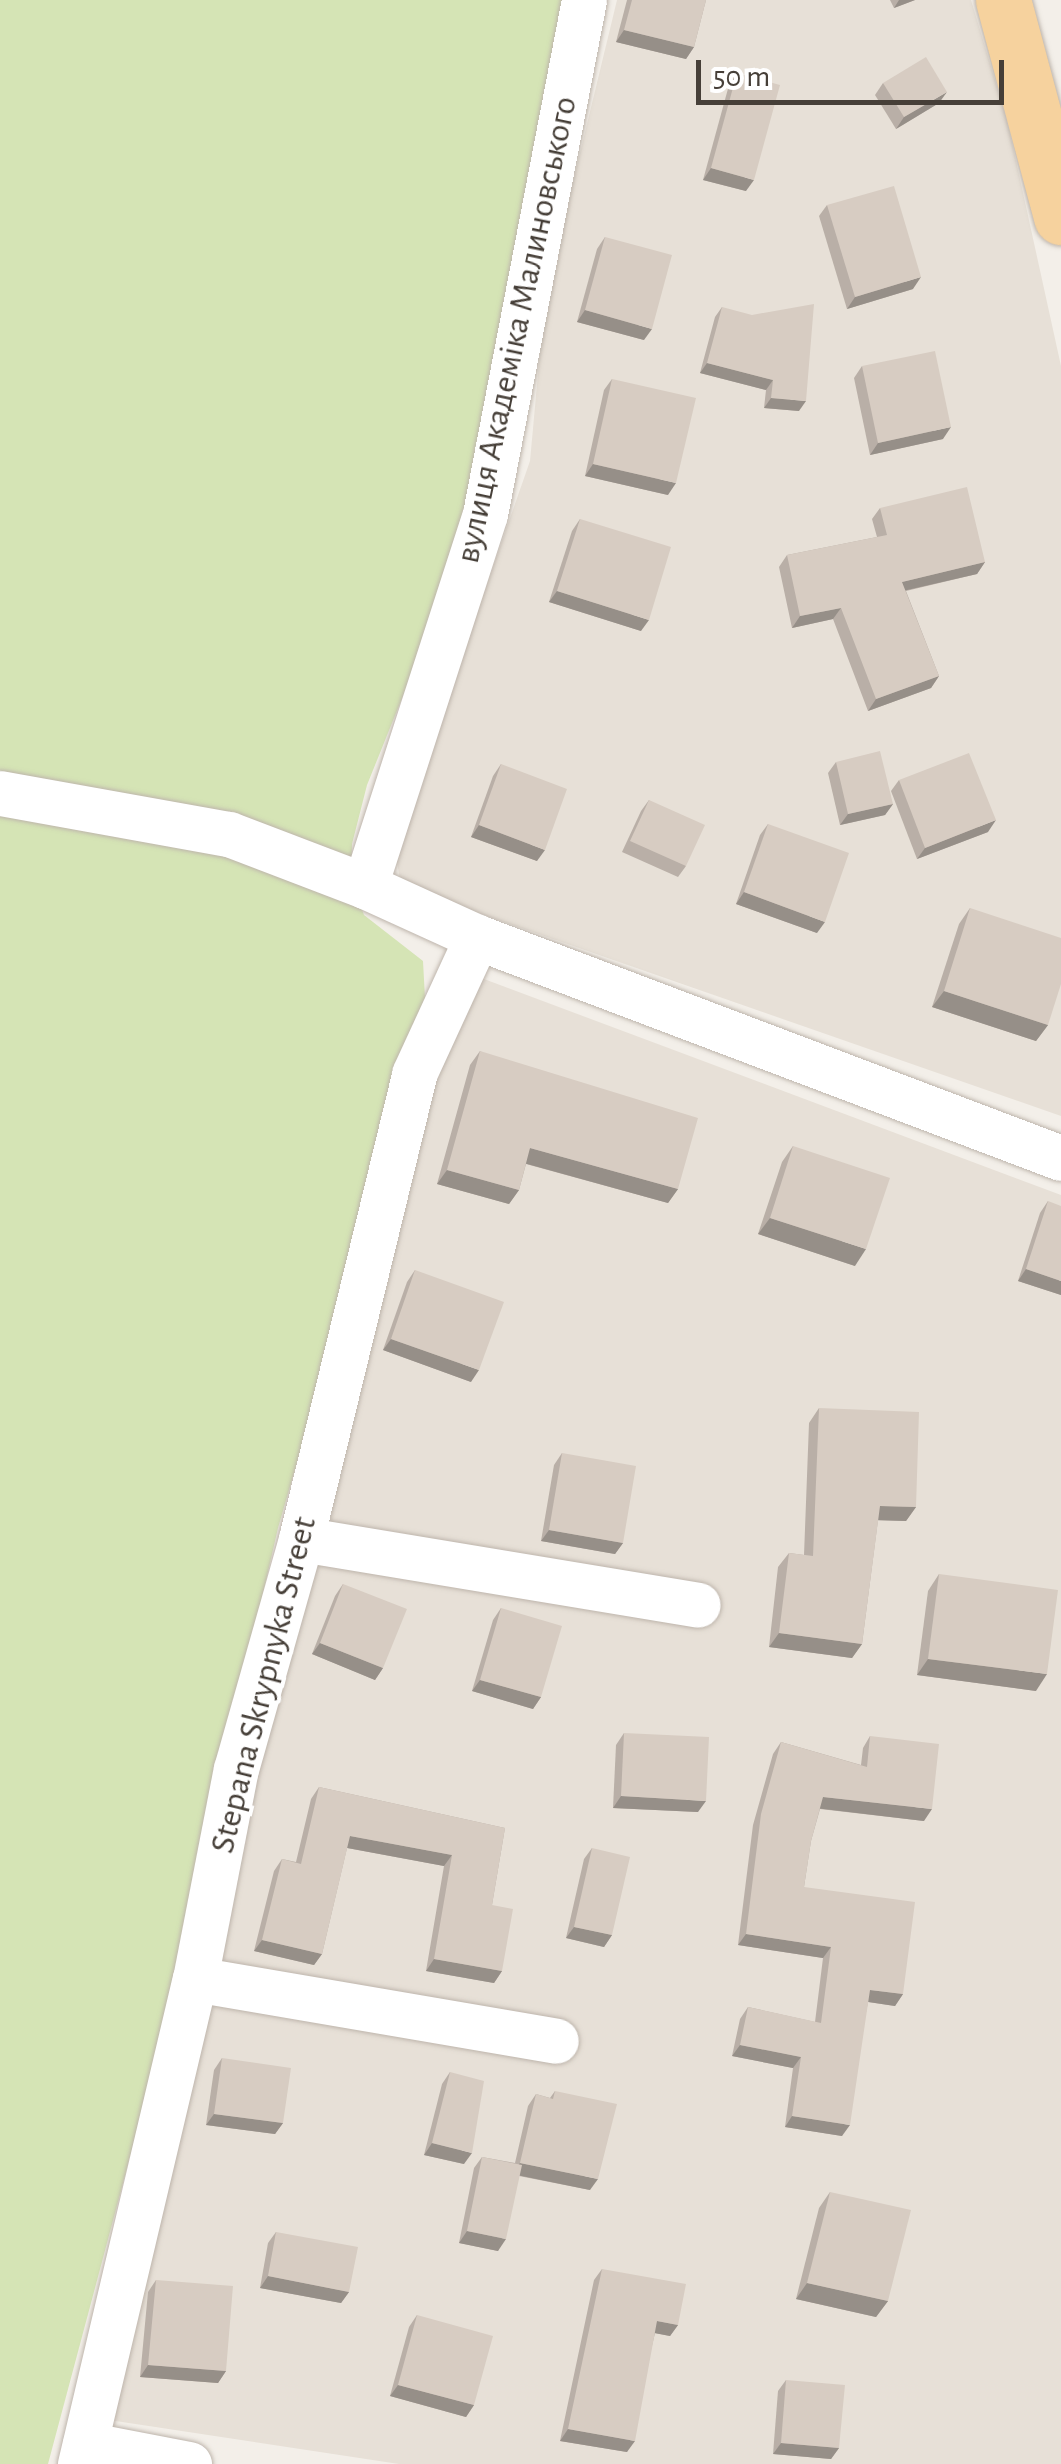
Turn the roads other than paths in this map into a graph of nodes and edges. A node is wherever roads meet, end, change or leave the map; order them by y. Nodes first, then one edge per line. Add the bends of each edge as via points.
1 (584, 0) edge
2 (1003, 0) edge
3 (1044, 88) edge
4 (1061, 216) edge
5 (0, 793) edge
6 (365, 886) junction
7 (477, 937) junction
8 (1061, 1158) edge
9 (302, 1539) junction
10 (698, 1605) dead end
11 (195, 1979) junction
12 (556, 2041) dead end
13 (83, 2454) edge
14 (189, 2464) edge

1 - 6 street, вулиця Академіка Малиновського via 485,514
2 - 3 main road
3 - 4 main road
5 - 6 street via 229,834
6 - 7 street
7 - 8 street
7 - 9 street, Stepana Skrypnyka Street via 414,1074
9 - 10 street
9 - 11 street, Stepana Skrypnyka Street via 236,1769
11 - 12 street
11 - 13 street, Stepana Skrypnyka Street
13 - 14 street, Stepana Skrypnyka Street

